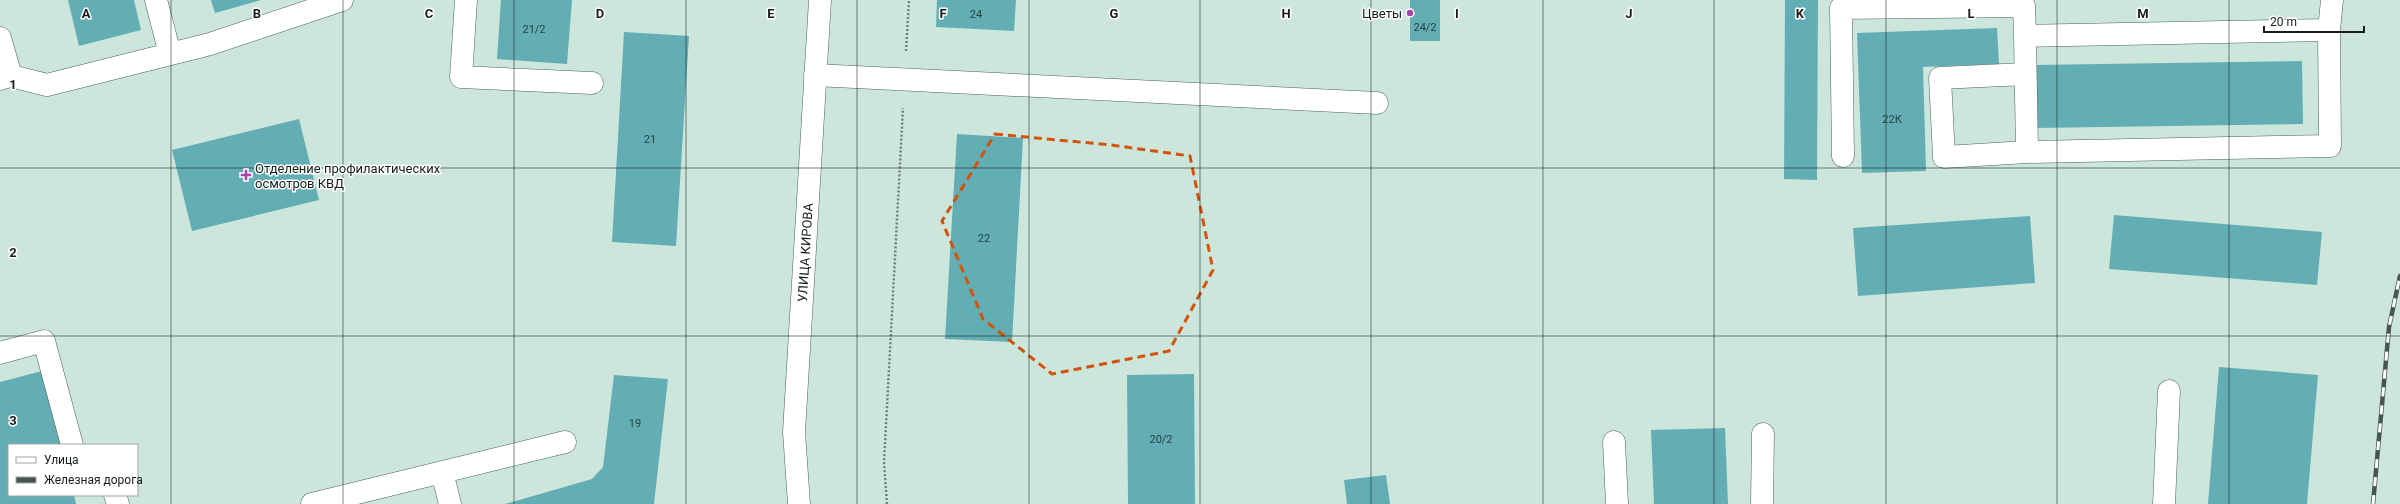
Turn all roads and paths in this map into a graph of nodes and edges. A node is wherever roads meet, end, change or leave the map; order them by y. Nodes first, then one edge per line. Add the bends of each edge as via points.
1 (156, 0) edge
2 (342, 0) edge
3 (466, 0) edge
4 (820, 0) edge
5 (909, 0) edge
6 (2332, 0) edge
7 (2329, 30) junction
8 (2025, 36) junction
9 (0, 38) edge
10 (170, 54) junction
11 (2025, 74) junction
12 (815, 75) junction
13 (5, 78) edge
14 (905, 79) junction
15 (592, 83) dead end
16 (1377, 103) dead end
17 (2027, 152) junction
18 (1843, 156) dead end
19 (0, 353) edge
20 (2169, 391) dead end
21 (1763, 434) dead end
22 (565, 442) dead end
23 (1614, 442) dead end
24 (72, 444) edge
25 (442, 472) junction
26 (312, 504) edge
27 (450, 504) edge
28 (799, 504) edge
29 (887, 504) edge
30 (1617, 504) edge
31 (1762, 504) edge
32 (2164, 504) edge

1 - 10 main road
2 - 10 main road via 210,44
3 - 15 main road via 462,78
4 - 12 main road, УЛИЦА КИРОВА
5 - 14 path
6 - 7 main road
7 - 8 main road
7 - 17 main road via 2330,146
8 - 11 main road
8 - 18 main road via 2024,6 1841,8
9 - 13 main road
10 - 13 main road via 47,85
11 - 17 main road
11 - 17 main road via 1940,78 1944,156
12 - 14 main road
12 - 28 main road, УЛИЦА КИРОВА via 794,432
14 - 16 main road
14 - 29 path via 884,462
19 - 24 main road via 44,341
20 - 32 main road
21 - 31 main road
22 - 25 main road
23 - 30 main road
25 - 26 main road
25 - 27 main road

